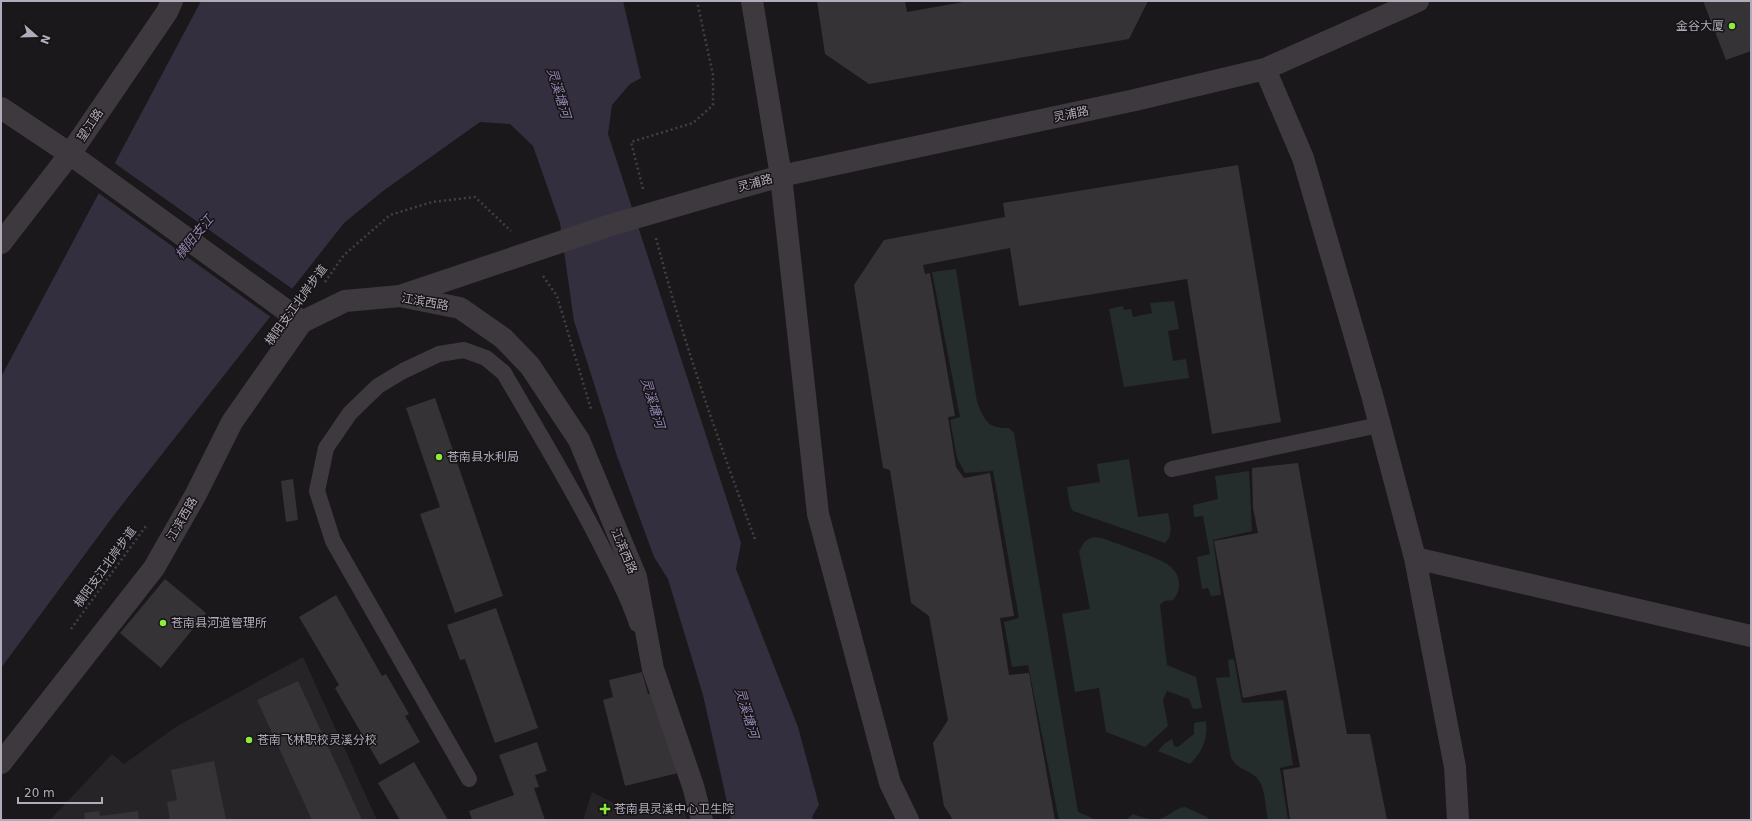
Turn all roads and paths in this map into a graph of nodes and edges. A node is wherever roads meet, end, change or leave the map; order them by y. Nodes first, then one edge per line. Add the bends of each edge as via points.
1 (172, 1) edge
2 (752, 1) edge
3 (1418, 1) edge
4 (1265, 69) junction
5 (1, 108) edge
6 (70, 154) junction
7 (781, 176) junction
8 (514, 234) dead end
9 (1, 244) edge
10 (540, 272) dead end
11 (321, 287) dead end
12 (400, 296) junction
13 (302, 322) junction
14 (591, 410) dead end
15 (712, 422) dead end
16 (1379, 424) junction
17 (1172, 470) dead end
18 (147, 525) dead end
19 (756, 542) dead end
20 (1415, 558) junction
21 (67, 634) dead end
22 (1751, 636) edge
23 (652, 669) junction
24 (1, 763) edge
25 (469, 778) dead end
26 (702, 820) edge
27 (908, 820) edge
28 (1458, 820) edge

1 - 6 street, 望江路
2 - 7 street
3 - 4 street, 灵浦路
4 - 7 street, 灵浦路 via 1112,105
4 - 16 street via 1303,158
5 - 6 street
6 - 9 street, 望江路
6 - 13 street, bridge
7 - 12 street, 灵浦路, bridge via 611,225
7 - 27 street via 818,514 890,783
8 - 11 path, 横阳支江北岸步道 via 475,197 432,202 390,215 344,255
10 - 14 path via 557,296
12 - 13 street, 江滨西路 via 345,300
12 - 23 street, 江滨西路 via 460,308 503,338 530,366 579,440 636,577
13 - 24 street, 江滨西路 via 232,422 196,494 154,568
15 - 19 path
16 - 17 lane
16 - 20 street
18 - 21 path, 横阳支江北岸步道
20 - 22 street
20 - 28 street via 1455,767
23 - 25 lane via 632,608 588,519 504,373 486,358 464,350 439,354 403,371 378,386 350,413 326,448 317,491 333,541
23 - 26 street, 江滨西路 via 693,786

